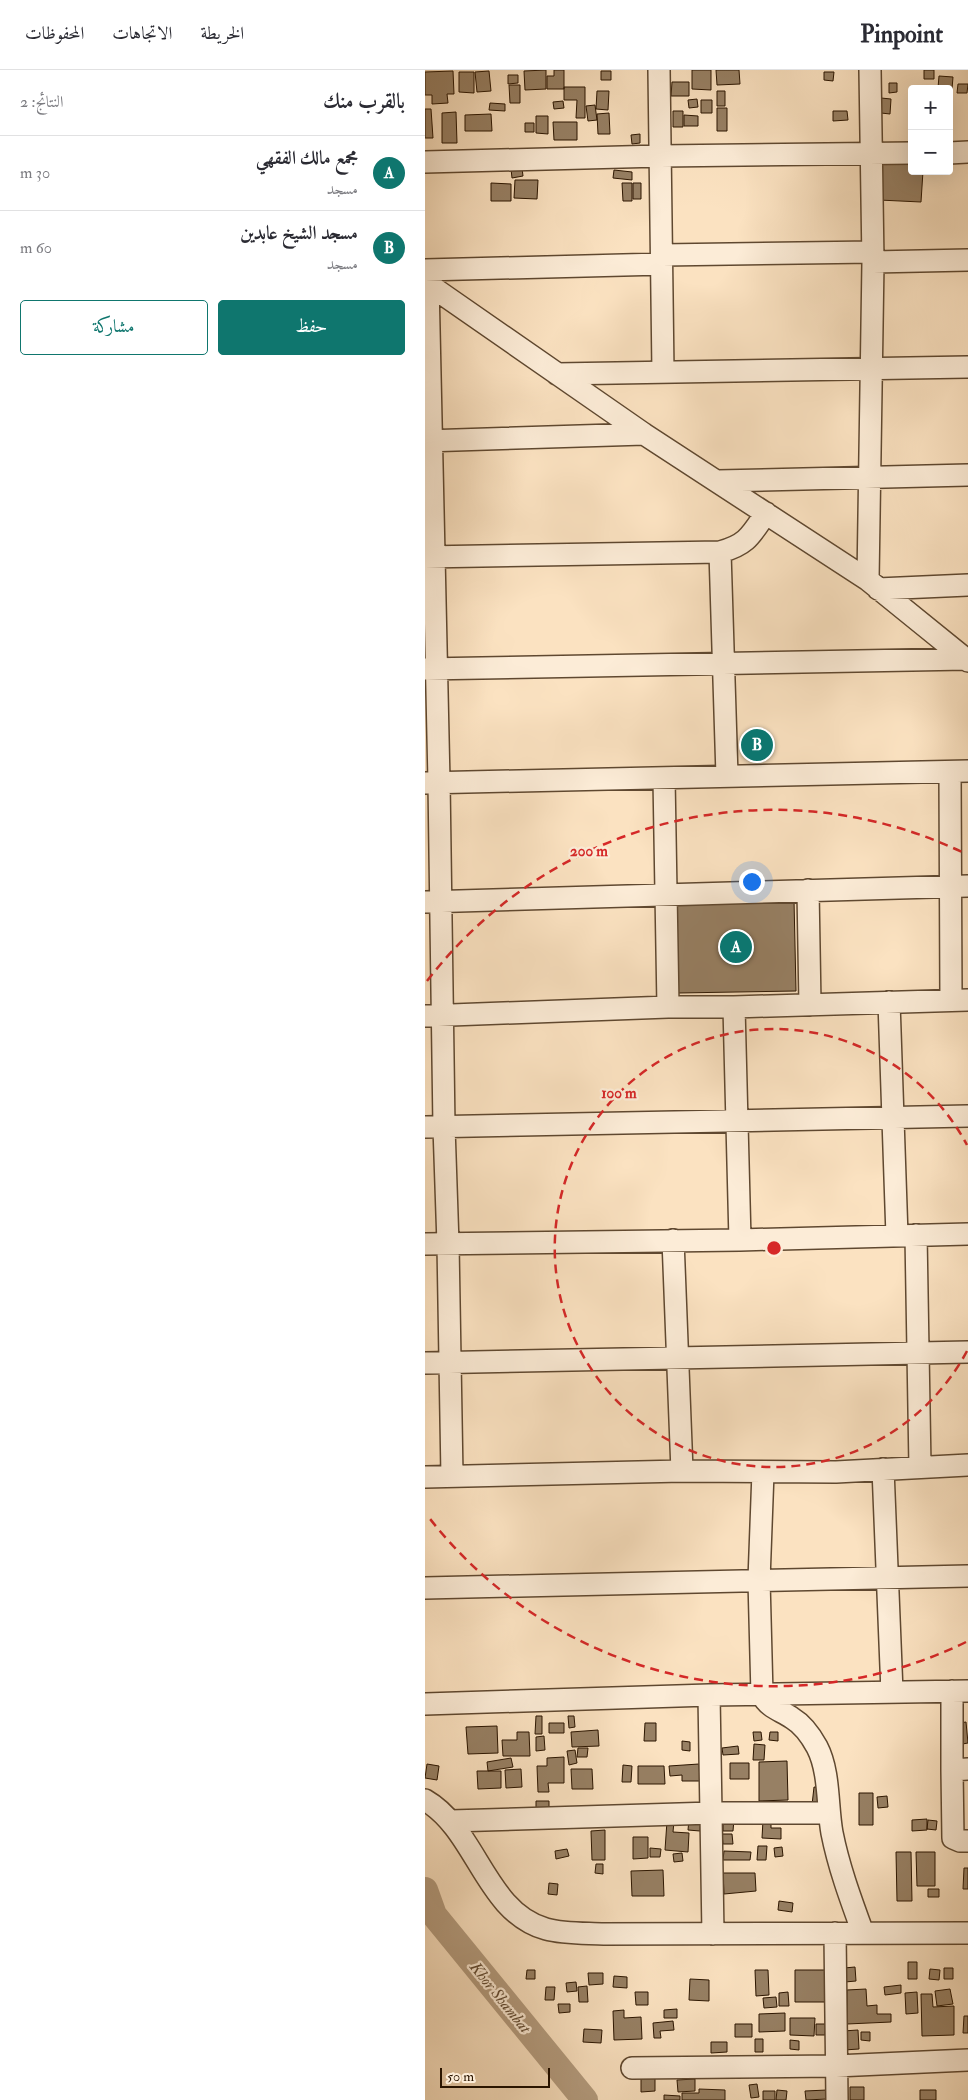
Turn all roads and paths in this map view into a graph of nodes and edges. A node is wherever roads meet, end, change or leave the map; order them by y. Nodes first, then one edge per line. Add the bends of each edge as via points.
1 (659, 70) edge
2 (870, 70) edge
3 (968, 152) edge
4 (908, 153) edge
5 (953, 153) edge
6 (871, 154) junction
7 (660, 156) junction
8 (425, 162) edge
9 (873, 257) junction
10 (662, 259) junction
11 (968, 260) edge
12 (426, 278) edge
13 (968, 367) edge
14 (872, 368) junction
15 (663, 372) junction
16 (557, 374) junction
17 (644, 434) junction
18 (428, 441) edge
19 (968, 475) edge
20 (871, 477) junction
21 (718, 481) junction
22 (767, 513) junction
23 (719, 552) junction
24 (429, 557) edge
25 (873, 584) junction
26 (968, 585) edge
27 (967, 660) edge
28 (724, 664) junction
29 (430, 669) edge
30 (959, 772) edge
31 (727, 776) junction
32 (664, 778) junction
33 (432, 782) edge
34 (959, 886) edge
35 (808, 890) junction
36 (666, 894) junction
37 (433, 902) edge
38 (960, 1000) edge
39 (889, 1002) junction
40 (810, 1005) junction
41 (668, 1007) junction
42 (734, 1007) junction
43 (434, 1016) edge
44 (968, 1116) edge
45 (893, 1118) junction
46 (738, 1121) junction
47 (434, 1127) edge
48 (968, 1234) edge
49 (906, 1235) junction
50 (673, 1240) junction
51 (740, 1240) junction
52 (425, 1244) edge
53 (448, 1244) junction
54 (968, 1352) edge
55 (918, 1353) junction
56 (677, 1357) junction
57 (451, 1362) junction
58 (425, 1363) edge
59 (968, 1465) edge
60 (921, 1467) junction
61 (883, 1469) junction
62 (681, 1471) junction
63 (763, 1472) junction
64 (453, 1476) junction
65 (425, 1477) edge
66 (968, 1576) edge
67 (888, 1578) junction
68 (759, 1580) junction
69 (425, 1588) edge
70 (960, 1691) edge
71 (892, 1692) junction
72 (709, 1695) junction
73 (762, 1695) junction
74 (425, 1704) edge
75 (960, 1769) edge
76 (425, 1800) edge
77 (712, 1813) junction
78 (829, 1813) junction
79 (451, 1821) junction
80 (968, 1841) edge
81 (835, 1933) junction
82 (863, 1933) junction
83 (713, 1934) junction
84 (968, 1934) edge
85 (968, 2060) edge
86 (836, 2066) junction
87 (632, 2068) dead end
88 (837, 2100) edge

1 - 7 street
2 - 6 street
3 - 5 street
4 - 6 street
6 - 7 street
6 - 9 street
7 - 8 street
7 - 10 street
9 - 10 street
9 - 11 street
9 - 14 street
10 - 12 street
10 - 15 street
12 - 16 street
12 - 18 street
13 - 14 street
14 - 15 street
14 - 20 street
15 - 16 street
16 - 17 street
17 - 18 street
17 - 21 street
18 - 24 street
19 - 20 street
20 - 21 street
20 - 25 street
21 - 22 street
22 - 23 street via 736,548
22 - 25 street
23 - 24 street
23 - 28 street
24 - 29 street
25 - 26 street
25 - 27 street
27 - 28 street
28 - 29 street
28 - 31 street
29 - 33 street
30 - 31 street
30 - 34 street
31 - 32 street
32 - 33 street
32 - 36 street
33 - 37 street
34 - 35 street
34 - 38 street
35 - 36 street
35 - 40 street
36 - 37 street
36 - 41 street
37 - 43 street
38 - 39 street
39 - 40 street
39 - 45 street
40 - 42 street
41 - 42 street
41 - 43 street
42 - 46 street
43 - 47 street
44 - 45 street
45 - 46 street
45 - 49 street
46 - 47 street
46 - 51 street
47 - 53 street
48 - 49 street
49 - 51 street
49 - 55 street
50 - 51 street
50 - 53 street
50 - 56 street
52 - 53 street
53 - 57 street
54 - 55 street
55 - 56 street
55 - 60 street
56 - 57 street
56 - 62 street
57 - 58 street
57 - 64 street
59 - 60 street
60 - 61 street
61 - 63 street
61 - 67 street
62 - 63 street
62 - 64 street
63 - 68 street
64 - 65 street
66 - 67 street
67 - 68 street
67 - 71 street
68 - 69 street
68 - 73 street
70 - 71 street
70 - 75 street
71 - 73 street
72 - 73 street
72 - 74 street
72 - 77 street
73 - 78 street via 767,1703 793,1718 817,1747 823,1766
75 - 80 street via 953,1838
76 - 79 street
77 - 78 street
77 - 79 street
77 - 83 street
78 - 82 street via 838,1859
79 - 83 street via 497,1893 511,1909 546,1929 604,1934
81 - 82 street
81 - 83 street
81 - 86 street
82 - 84 street
85 - 86 street
86 - 87 street
86 - 88 street

